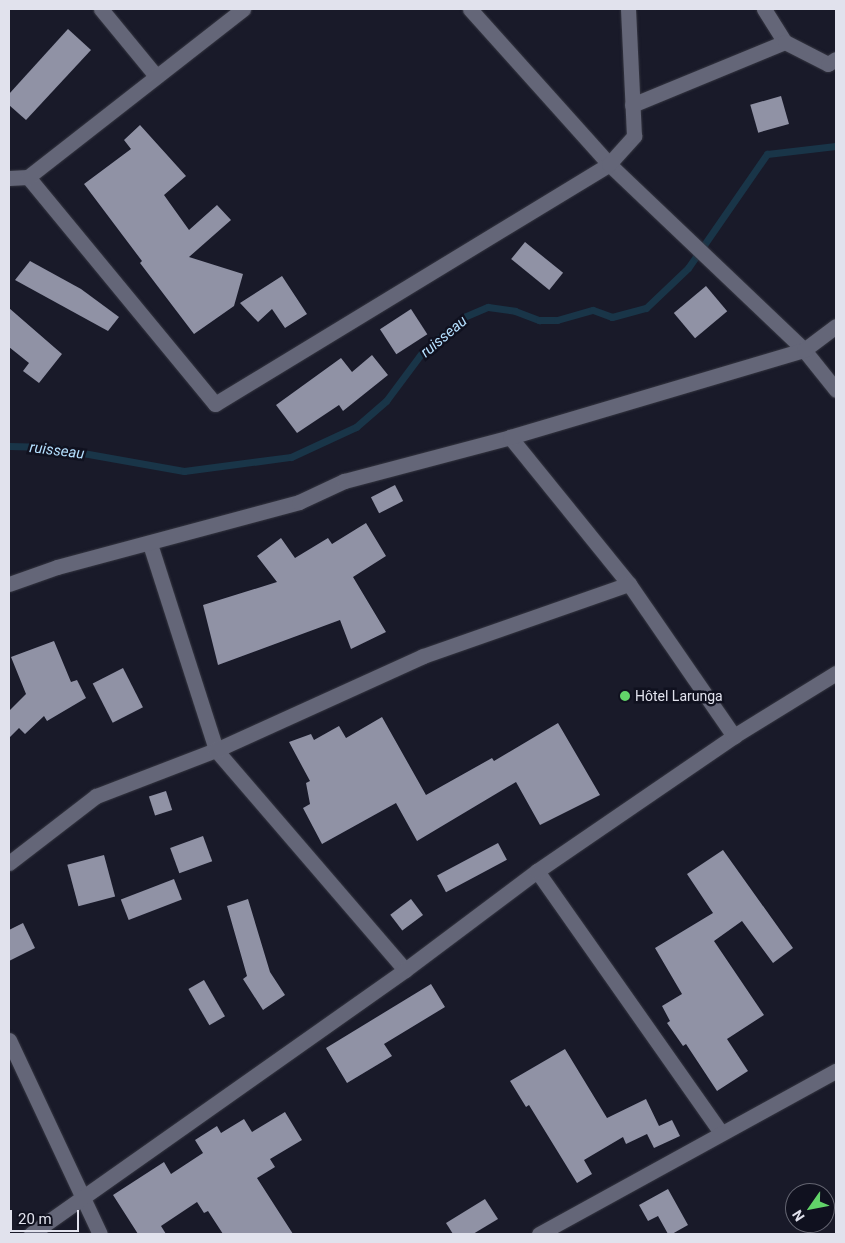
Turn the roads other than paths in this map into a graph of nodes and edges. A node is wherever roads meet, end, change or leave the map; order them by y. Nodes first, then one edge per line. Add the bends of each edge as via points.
1 (101, 9) edge
2 (242, 9) edge
3 (470, 9) edge
4 (628, 9) edge
5 (764, 9) edge
6 (785, 42) junction
7 (836, 59) edge
8 (156, 76) junction
9 (632, 105) junction
10 (609, 164) junction
11 (28, 177) junction
12 (9, 178) edge
13 (836, 326) edge
14 (804, 350) junction
15 (836, 390) edge
16 (510, 437) junction
17 (150, 544) junction
18 (9, 584) edge
19 (629, 584) junction
20 (836, 673) edge
21 (734, 736) junction
22 (216, 750) junction
23 (9, 863) edge
24 (537, 871) junction
25 (404, 970) junction
26 (9, 1040) edge
27 (836, 1071) edge
28 (721, 1133) junction
29 (84, 1198) junction
30 (31, 1234) edge
31 (100, 1234) edge
32 (539, 1234) edge

1 - 8 street
2 - 8 street
3 - 10 street
4 - 9 street
5 - 6 street
6 - 7 street via 828,64
6 - 9 street
8 - 11 street
9 - 10 street via 634,136
10 - 11 street via 215,404
10 - 14 street
11 - 12 street
13 - 14 street
14 - 15 street
14 - 16 street
16 - 17 street via 344,481 299,502
16 - 19 street
17 - 18 street via 83,560
17 - 22 street
19 - 21 street
19 - 22 street via 423,656
20 - 21 street
21 - 24 street
22 - 23 street via 96,796
22 - 25 street
24 - 25 street
24 - 28 street
25 - 29 street
26 - 29 street
27 - 28 street
28 - 32 street
29 - 30 street
29 - 31 street

